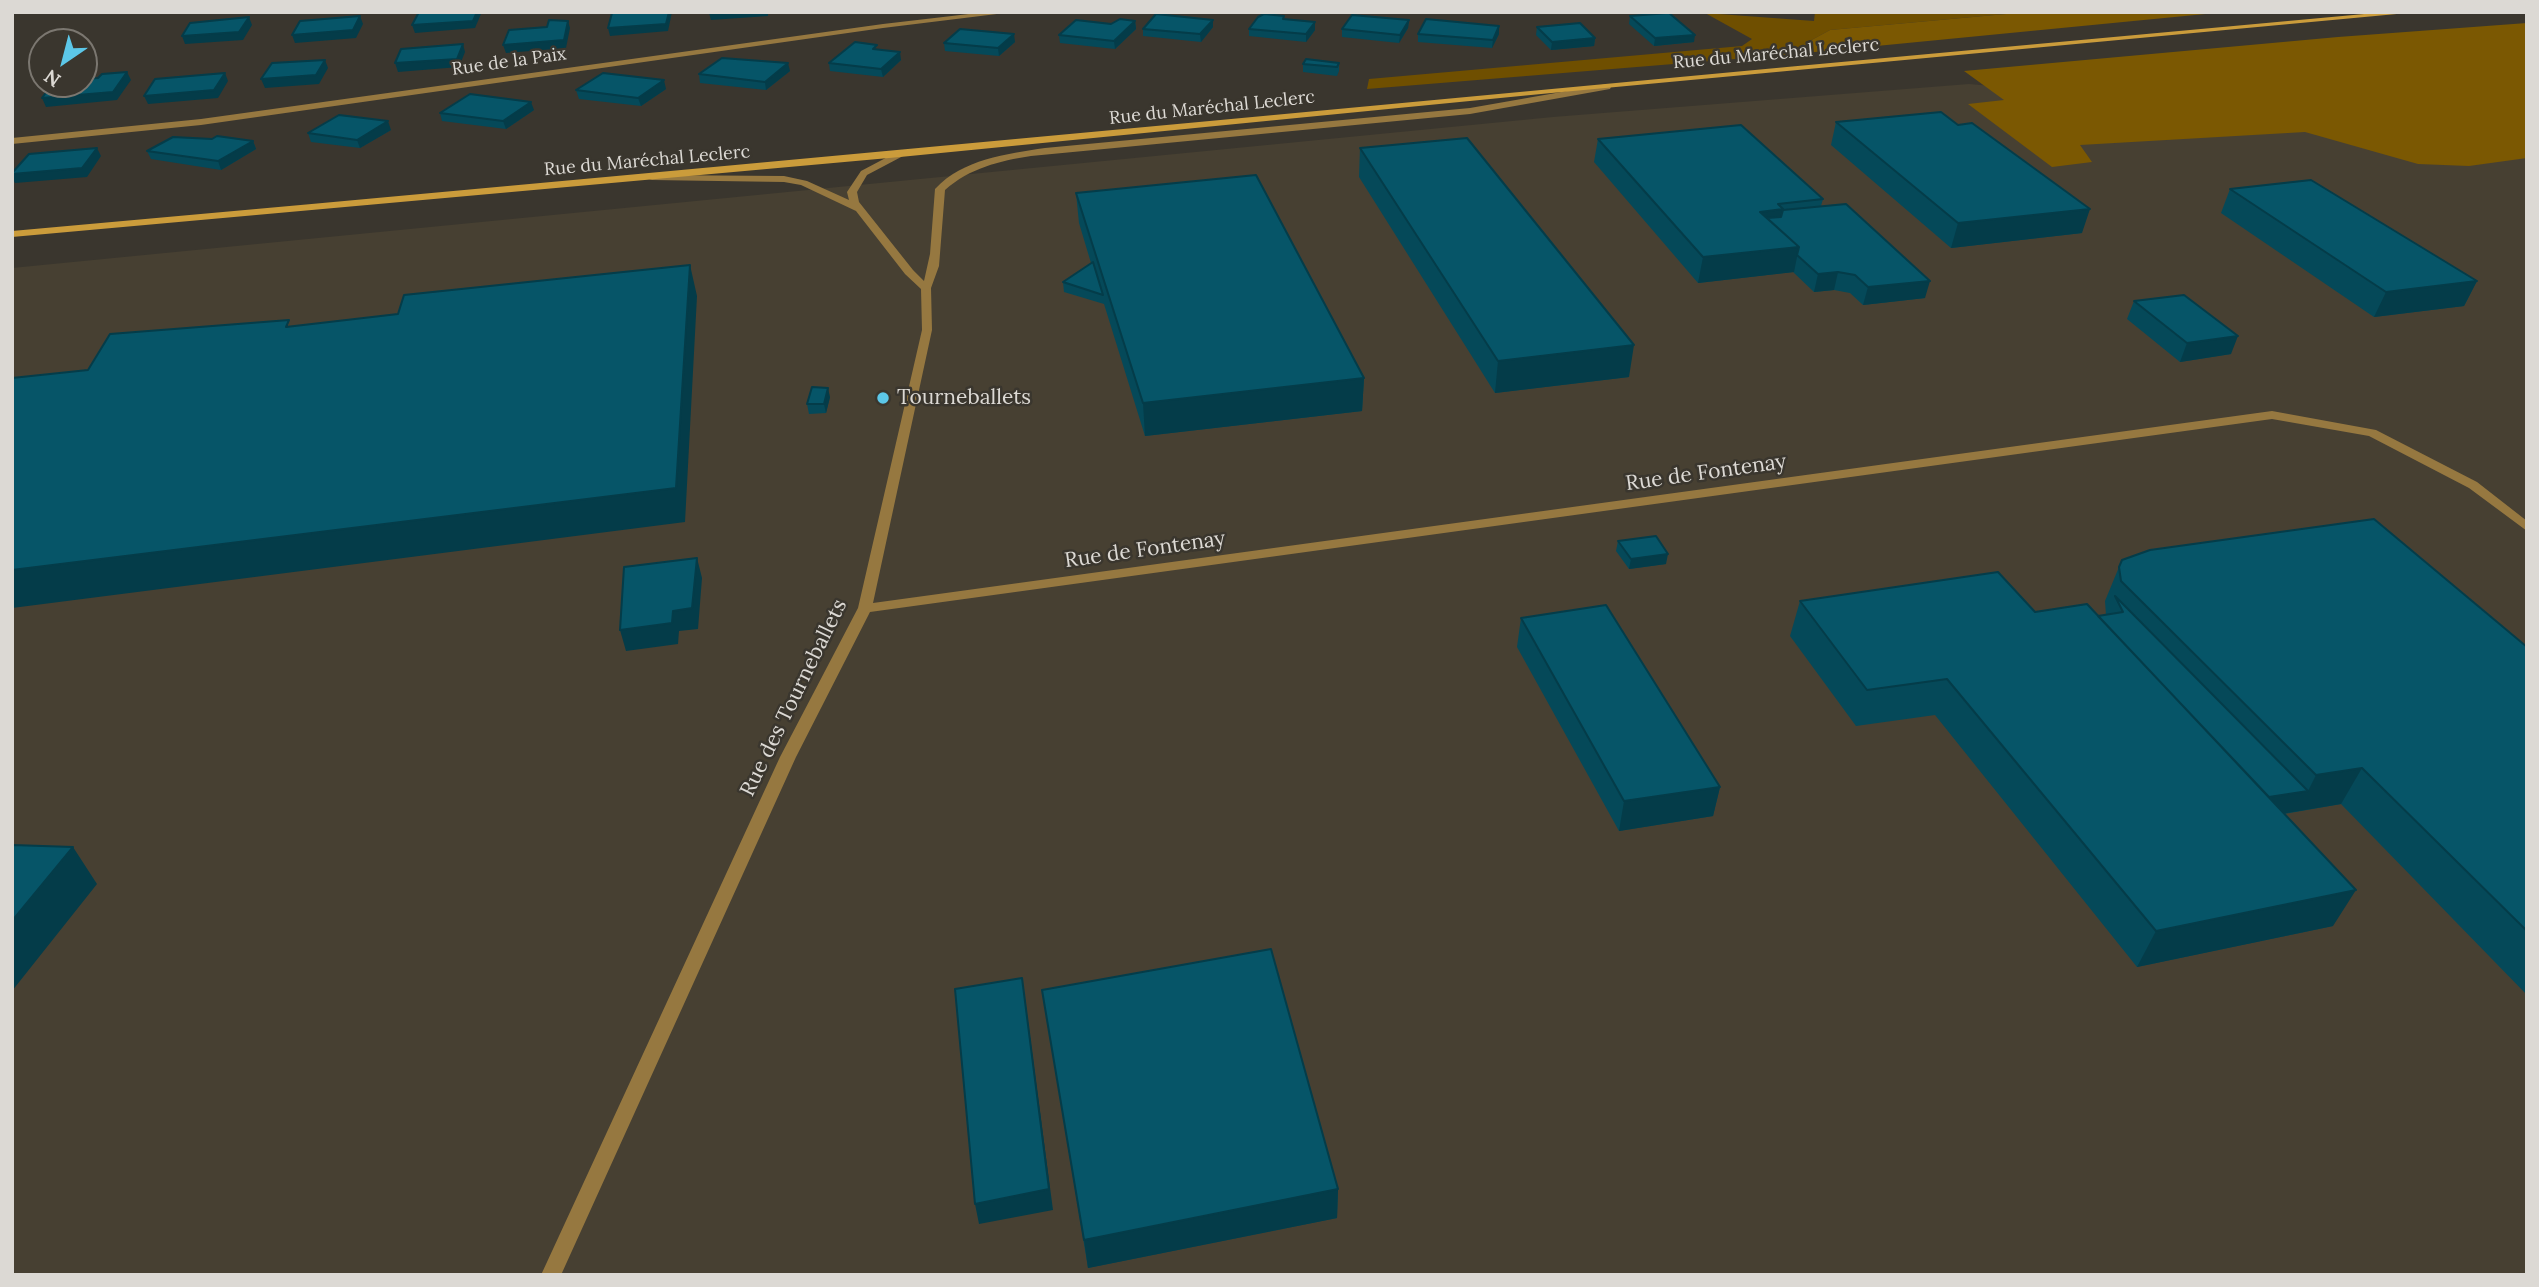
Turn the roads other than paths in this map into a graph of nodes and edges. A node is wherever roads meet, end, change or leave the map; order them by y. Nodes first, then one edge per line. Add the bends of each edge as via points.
1 (1009, 12) edge
2 (1550, 12) edge
3 (1577, 12) edge
4 (2414, 12) edge
5 (1622, 84) junction
6 (12, 141) edge
7 (900, 154) junction
8 (647, 177) junction
9 (861, 209) junction
10 (12, 234) edge
11 (926, 288) junction
12 (2527, 527) edge
13 (865, 608) junction
14 (551, 1275) edge

1 - 6 street, Rue de la Paix via 201,122
2 - 3 street
4 - 5 main road, Rue du Maréchal Leclerc
5 - 7 main road, Rue du Maréchal Leclerc
5 - 11 street, Rue des Tourneballets via 1470,111 1010,156 964,170 940,189 933,276
7 - 8 main road, Rue du Maréchal Leclerc
7 - 9 street via 857,180 852,192
8 - 9 street via 784,179 804,183
8 - 10 main road, Rue du Maréchal Leclerc
9 - 11 street
11 - 13 street, Rue des Tourneballets via 928,330
12 - 13 street, Rue de Fontenay via 2473,485 2372,433 2272,415
13 - 14 street, Rue des Tourneballets via 788,757

